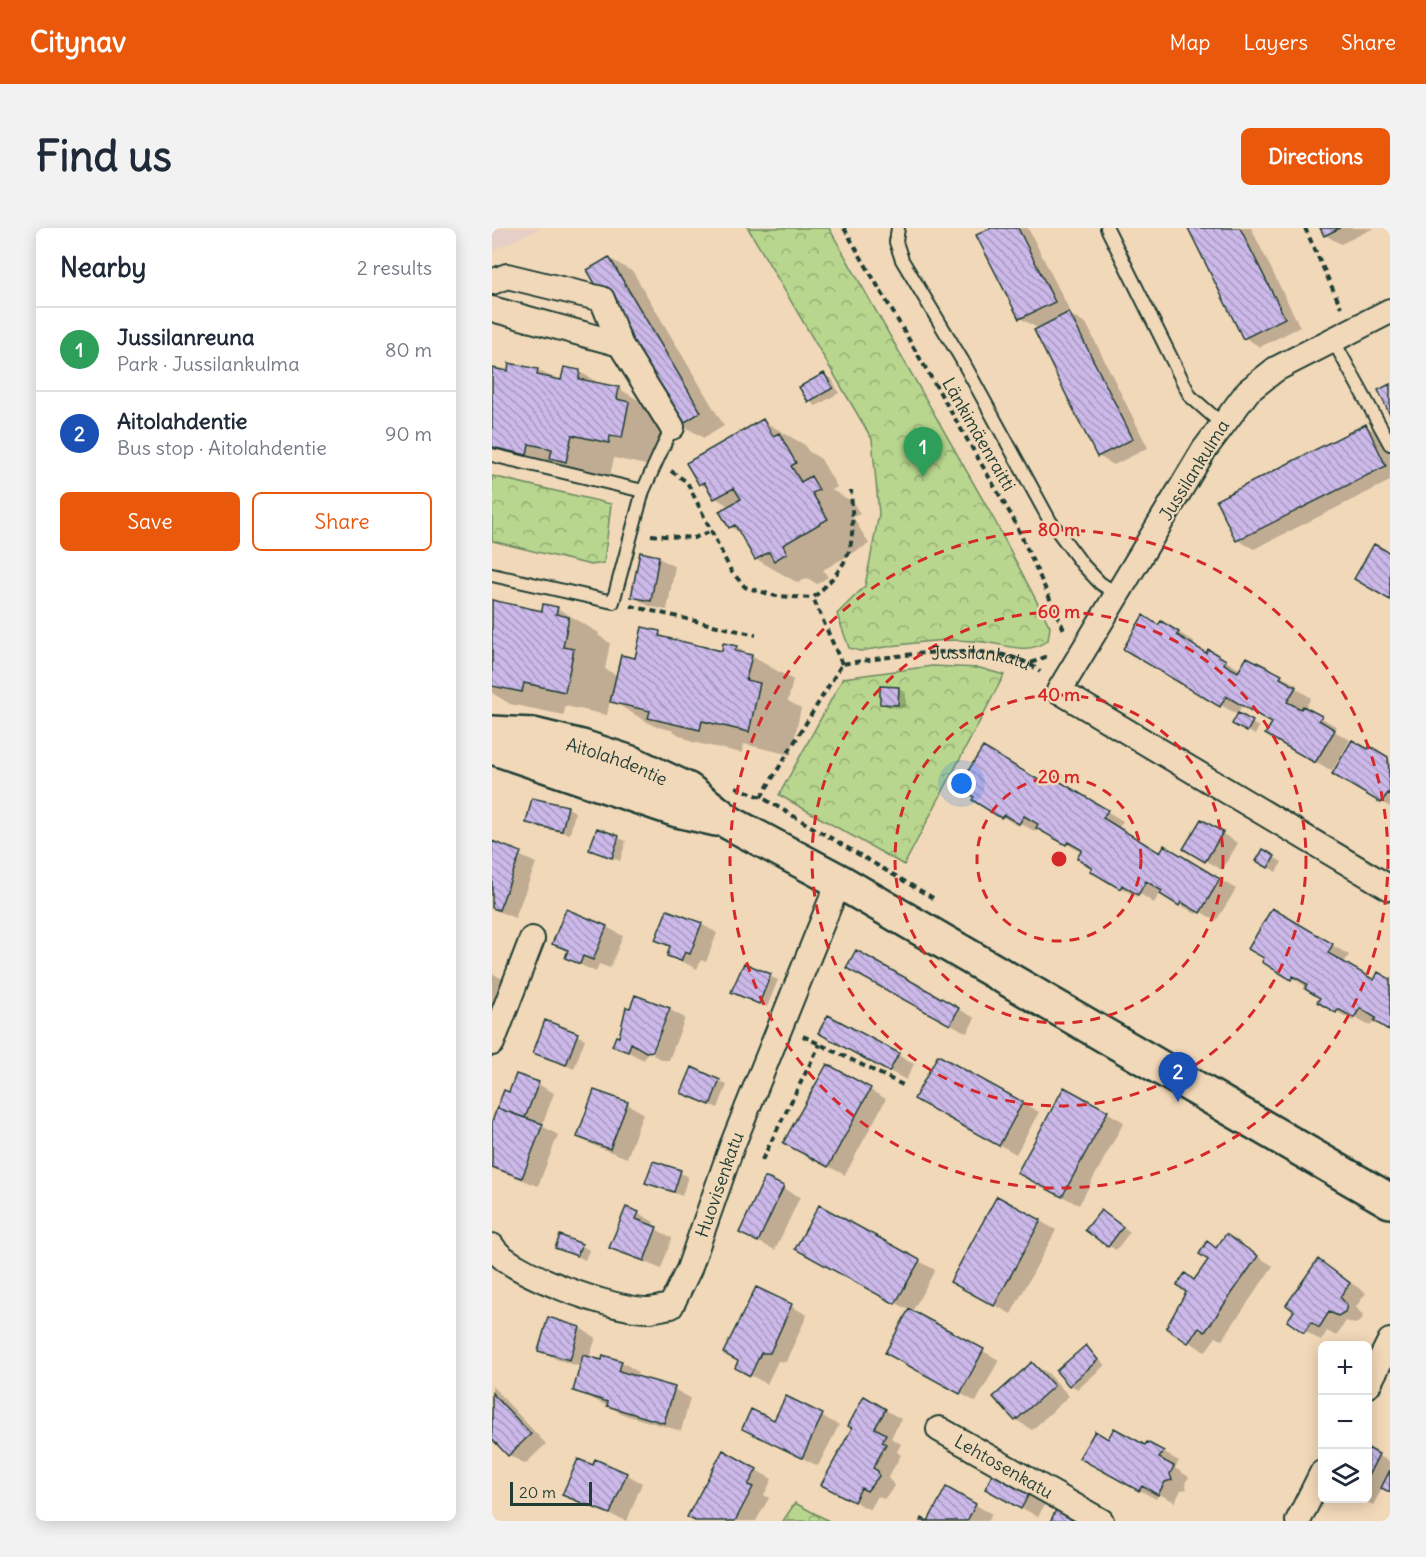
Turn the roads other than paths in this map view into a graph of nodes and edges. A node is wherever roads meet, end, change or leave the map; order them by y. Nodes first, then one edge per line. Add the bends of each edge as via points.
1 (898, 228) edge
2 (1107, 228) edge
3 (492, 282) edge
4 (492, 309) edge
5 (1390, 311) edge
6 (1333, 340) junction
7 (620, 344) junction
8 (1222, 424) junction
9 (672, 427) joint
10 (1390, 444) edge
11 (492, 455) edge
12 (643, 491) junction
13 (492, 575) edge
14 (1117, 594) junction
15 (492, 733) edge
16 (492, 747) edge
17 (730, 823) junction
18 (839, 881) junction
19 (1390, 888) edge
20 (532, 939) dead end
21 (492, 1043) edge
22 (1390, 1201) edge
23 (492, 1246) edge
24 (1390, 1341) edge
25 (1372, 1377) edge
26 (939, 1429) dead end
27 (1318, 1483) edge
28 (1101, 1521) edge
29 (1298, 1521) edge

1 - 14 lane via 902,260 1050,521 1083,566
2 - 8 lane via 1190,396
3 - 7 street via 507,276 602,299
4 - 7 street
5 - 6 street, Jussilankulma
6 - 8 street, Jussilankulma via 1262,379
6 - 10 lane
7 - 9 street
8 - 14 street, Jussilankulma
9 - 12 lane
11 - 12 lane
12 - 13 lane via 613,602
14 - 19 street, Jussilankulma via 1059,691
15 - 17 main road, Aitolahdentie via 533,735 631,763 688,790
16 - 17 main road, Aitolahdentie via 677,810
17 - 18 main road, Aitolahdentie
18 - 22 main road, Aitolahdentie
18 - 23 street, Huovisenkatu via 732,1146 689,1269 671,1306 647,1311 573,1292 525,1272 497,1254
20 - 21 street
24 - 25 street
26 - 28 street, Lehtosenkatu
27 - 29 street

